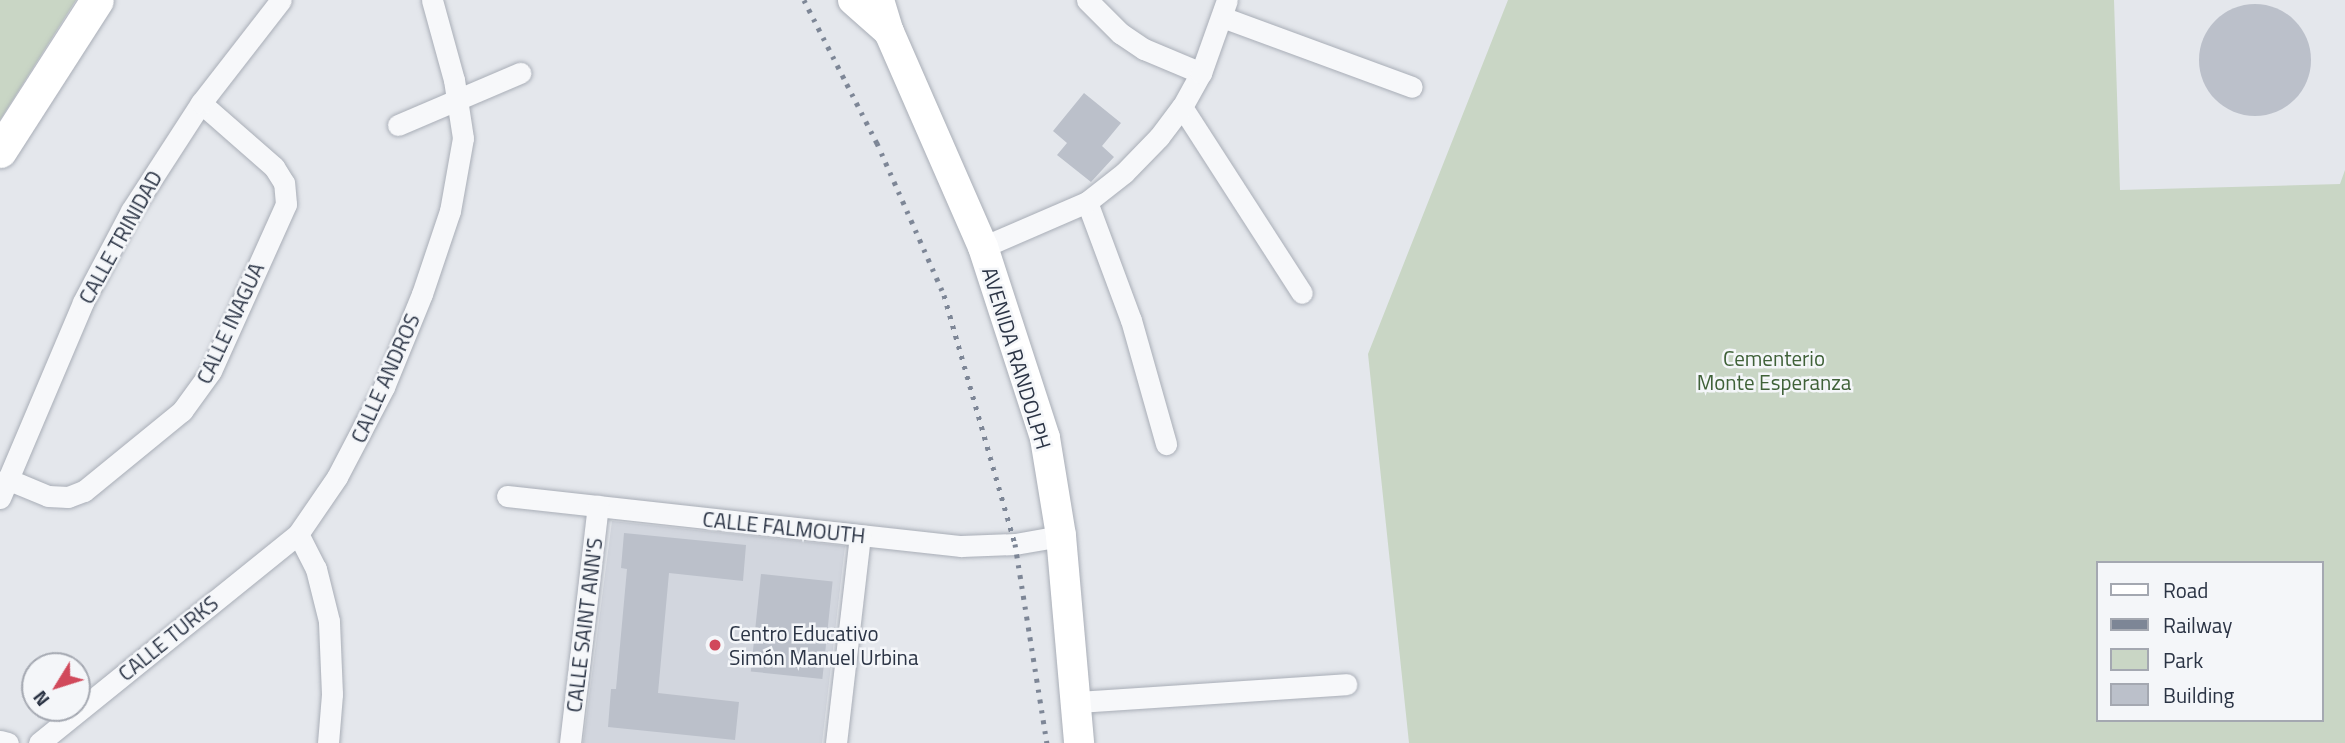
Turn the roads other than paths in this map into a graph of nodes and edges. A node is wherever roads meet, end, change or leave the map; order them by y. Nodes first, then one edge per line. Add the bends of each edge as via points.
1 (97, 0) edge
2 (281, 0) edge
3 (432, 0) edge
4 (853, 0) edge
5 (879, 0) edge
6 (1087, 0) edge
7 (1225, 8) edge
8 (889, 32) junction
9 (520, 73) dead end
10 (1201, 73) junction
11 (1412, 87) dead end
12 (457, 99) junction
13 (201, 103) junction
14 (1182, 107) junction
15 (398, 125) dead end
16 (0, 151) edge
17 (1087, 202) junction
18 (983, 247) junction
19 (1302, 293) dead end
20 (1166, 444) dead end
21 (3, 488) edge
22 (507, 496) dead end
23 (598, 506) junction
24 (298, 534) junction
25 (860, 536) junction
26 (1061, 536) junction
27 (1346, 684) dead end
28 (1077, 702) junction
29 (0, 741) edge
30 (8, 743) edge
31 (39, 743) edge
32 (328, 743) edge
33 (570, 743) edge
34 (836, 743) edge
35 (1079, 743) edge

1 - 16 main road
2 - 13 street, CALLE TRINIDAD
3 - 12 street, CALLE ANDROS
4 - 8 main road, AVENIDA RANDOLPH
5 - 8 main road, AVENIDA RANDOLPH
6 - 10 street via 1120,33 1144,49
7 - 10 street
7 - 11 street
8 - 18 main road, AVENIDA RANDOLPH
9 - 12 street
10 - 14 street
12 - 15 street
12 - 24 street, CALLE ANDROS via 463,138 456,184 434,262 362,433
13 - 21 street, CALLE TRINIDAD via 131,211 83,302
13 - 21 street, CALLE INAGUA via 274,167 284,183 286,204 211,371 182,411 84,491 68,497
14 - 17 street via 1124,173
14 - 19 street
17 - 18 street
17 - 20 street via 1131,320
18 - 26 main road, AVENIDA RANDOLPH via 1045,438
22 - 23 street, CALLE FALMOUTH
23 - 25 street, CALLE FALMOUTH
23 - 33 street, CALLE SAINT ANN'S
24 - 31 street, CALLE TURKS
24 - 32 street via 317,569 329,621 332,694
25 - 26 street, CALLE FALMOUTH via 961,545 1015,544
25 - 34 street
26 - 28 main road, AVENIDA RANDOLPH
27 - 28 street
28 - 35 main road, AVENIDA RANDOLPH
29 - 30 street

